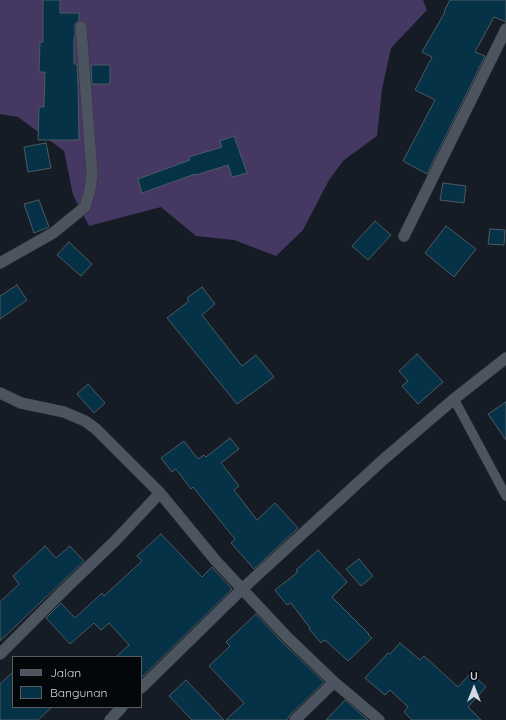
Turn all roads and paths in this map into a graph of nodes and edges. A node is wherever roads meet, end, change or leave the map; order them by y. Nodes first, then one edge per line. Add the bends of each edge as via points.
1 (81, 27) dead end
2 (506, 28) edge
3 (404, 236) dead end
4 (0, 263) edge
5 (506, 358) edge
6 (0, 394) edge
7 (454, 399) junction
8 (160, 494) junction
9 (506, 496) edge
10 (242, 590) junction
11 (0, 654) edge
12 (334, 682) junction
13 (142, 687) edge
14 (121, 708) edge
15 (110, 720) edge
16 (295, 720) edge
17 (379, 720) edge

1 - 4 street via 92,173 85,207 53,233
2 - 3 street
5 - 7 street
6 - 8 street via 21,403 64,412 85,422 110,442
7 - 9 lane
7 - 10 street via 384,459
8 - 10 street
8 - 11 street
10 - 12 street
10 - 13 street
12 - 16 street
12 - 17 street
14 - 15 street

